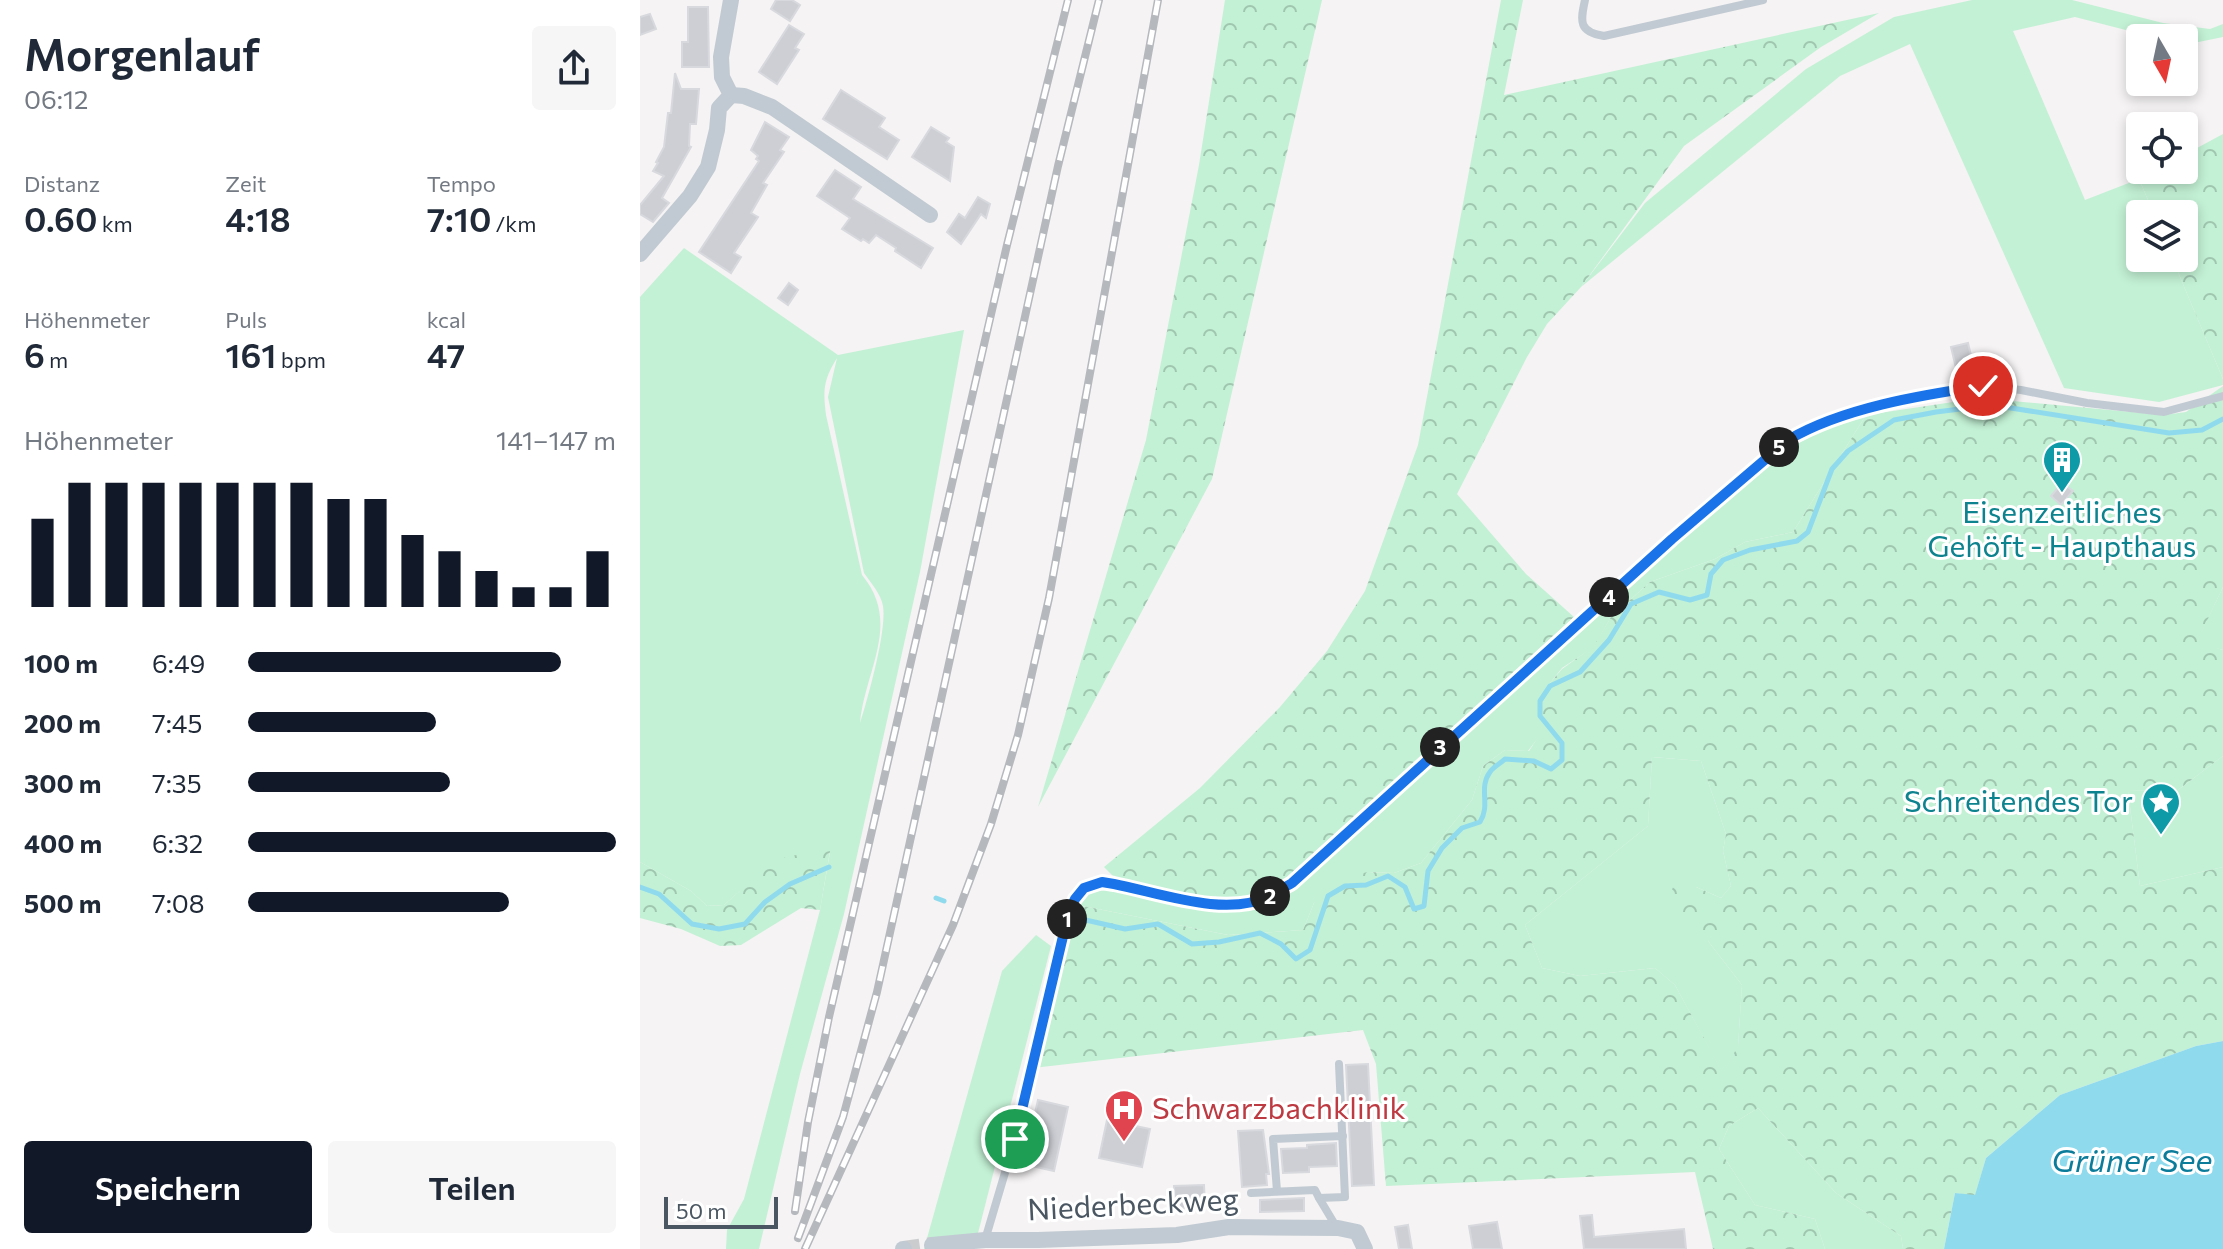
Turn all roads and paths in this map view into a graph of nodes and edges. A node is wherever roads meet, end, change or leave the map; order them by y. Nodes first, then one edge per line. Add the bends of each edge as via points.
1 (731, 0) edge
2 (1585, 0) edge
3 (1763, 0) edge
4 (731, 95) junction
5 (930, 215) dead end
6 (640, 254) edge
7 (2223, 396) edge
8 (1339, 1064) dead end
9 (1343, 1136) junction
10 (1277, 1191) junction
11 (1251, 1193) dead end
12 (1319, 1198) junction
13 (1338, 1228) junction
14 (985, 1240) junction
15 (932, 1245) dead end
16 (1365, 1249) edge

1 - 4 street via 721,57 722,77
2 - 3 lane via 1583,27 1604,36
4 - 5 street via 772,107
4 - 6 street via 719,108 708,167
7 - 14 lane via 2164,412 1983,386 1872,407 1803,431 1672,539 1292,883 1268,897 1214,906 1102,882 1084,888 1066,922 1015,1139
8 - 9 lane
9 - 10 lane, Niederbeckweg via 1273,1139
9 - 12 lane via 1345,1197
10 - 11 lane, Niederbeckweg
10 - 12 lane, Niederbeckweg via 1315,1190
12 - 13 lane
13 - 14 street, Niederbeckweg via 1229,1227 1177,1235
13 - 16 street, Niederbeckweg via 1357,1232
14 - 15 street, Niederbeckweg

